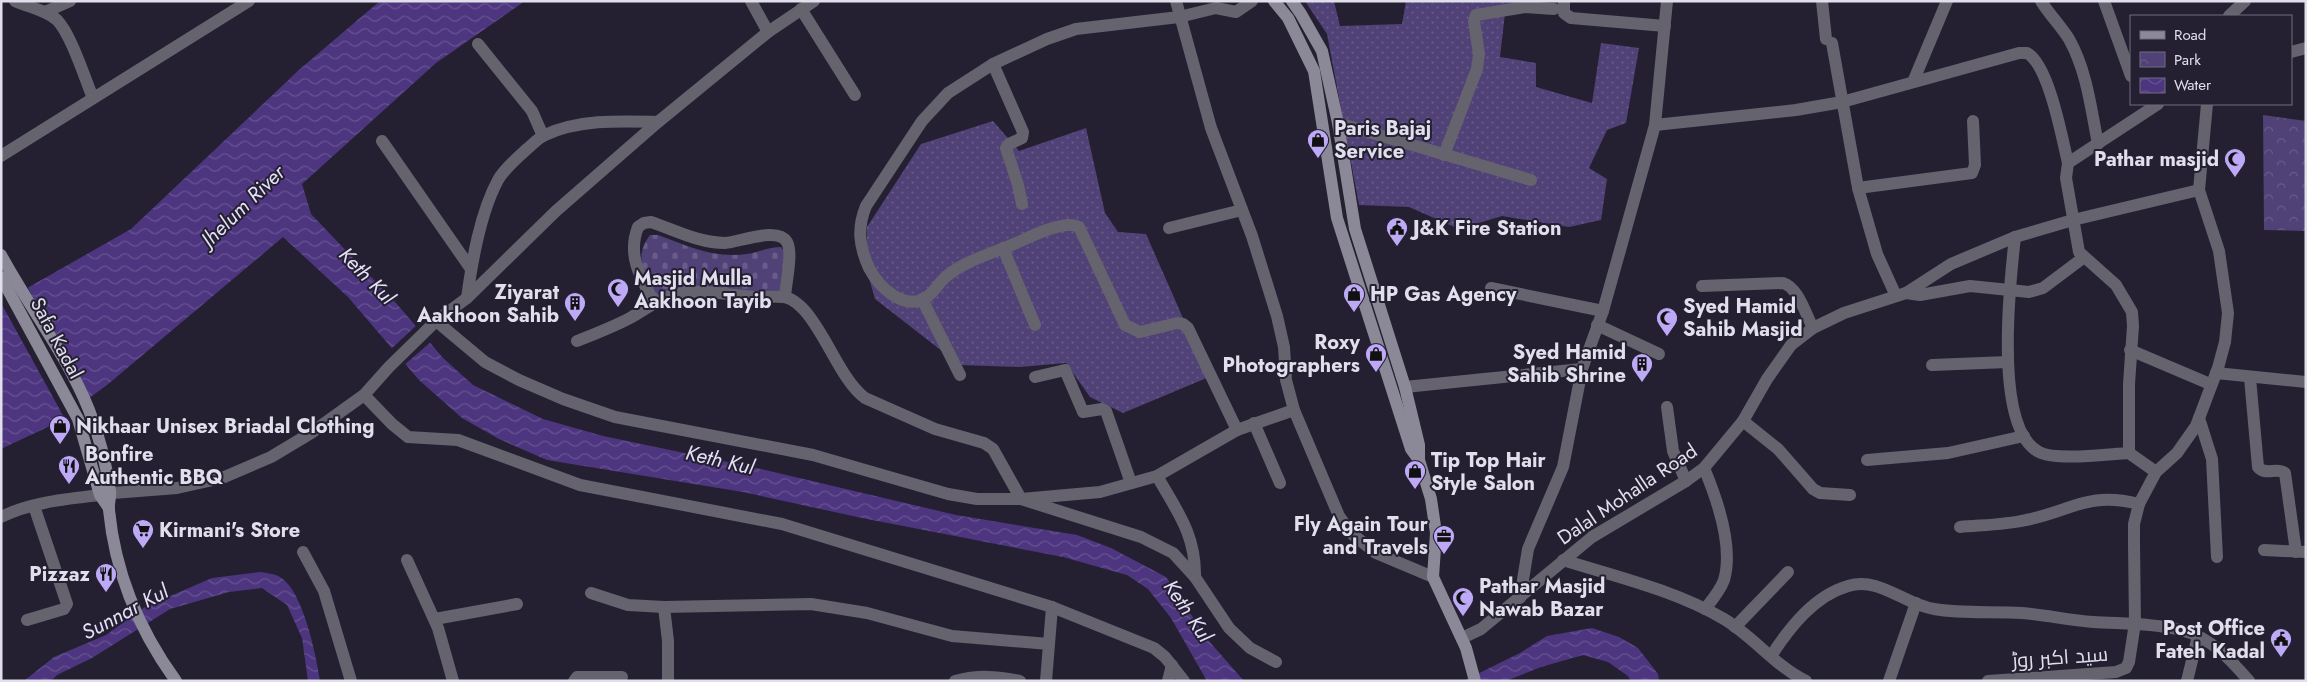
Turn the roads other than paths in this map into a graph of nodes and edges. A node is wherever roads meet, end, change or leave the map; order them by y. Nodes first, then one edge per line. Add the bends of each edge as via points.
1 (14, 1) edge
2 (70, 1) edge
3 (249, 1) edge
4 (751, 1) edge
5 (814, 1) edge
6 (1176, 1) edge
7 (1252, 1) edge
8 (1274, 1) edge
9 (1292, 1) edge
10 (1667, 1) edge
11 (1822, 1) edge
12 (1947, 1) edge
13 (2041, 1) edge
14 (2104, 1) edge
15 (2245, 1) edge
16 (1559, 5) edge
17 (801, 9) junction
18 (45, 12) junction
19 (2231, 15) edge
20 (1180, 17) junction
21 (1665, 26) junction
22 (768, 32) junction
23 (478, 44) dead end
24 (2306, 48) edge
25 (2292, 52) edge
26 (994, 64) junction
27 (2130, 73) edge
28 (1913, 82) junction
29 (855, 95) dead end
30 (93, 98) junction
31 (1842, 102) junction
32 (2207, 105) edge
33 (2143, 108) edge
34 (1973, 121) dead end
35 (658, 122) junction
36 (1338, 123) junction
37 (1655, 125) junction
38 (543, 136) junction
39 (382, 141) dead end
40 (2098, 144) junction
41 (1444, 155) junction
42 (1, 156) edge
43 (2068, 163) junction
44 (1531, 180) dead end
45 (1858, 188) junction
46 (2199, 190) junction
47 (1022, 204) dead end
48 (1242, 210) junction
49 (2073, 220) junction
50 (1169, 228) dead end
51 (2014, 237) junction
52 (1003, 248) junction
53 (3, 258) edge
54 (2083, 258) junction
55 (471, 269) junction
56 (1, 277) edge
57 (1702, 286) dead end
58 (1491, 288) dead end
59 (2009, 290) junction
60 (1901, 295) junction
61 (785, 296) junction
62 (467, 298) junction
63 (922, 299) junction
64 (654, 302) junction
65 (1603, 311) junction
66 (1035, 324) dead end
67 (1597, 325) junction
68 (432, 326) junction
69 (1813, 328) junction
70 (577, 341) dead end
71 (2130, 350) junction
72 (1659, 354) dead end
73 (2008, 362) junction
74 (1932, 365) dead end
75 (1582, 369) junction
76 (960, 375) dead end
77 (1035, 377) dead end
78 (2250, 378) junction
79 (2213, 379) junction
80 (2306, 382) edge
81 (1405, 388) junction
82 (364, 395) junction
83 (1667, 407) dead end
84 (1294, 410) junction
85 (2198, 418) junction
86 (1743, 421) junction
87 (1254, 424) junction
88 (1237, 430) junction
89 (2024, 436) junction
90 (2129, 453) junction
91 (1419, 460) junction
92 (1867, 460) dead end
93 (1704, 468) junction
94 (2156, 472) junction
95 (1157, 476) junction
96 (1686, 481) junction
97 (1131, 483) junction
98 (1280, 483) dead end
99 (105, 494) junction
100 (1850, 495) dead end
101 (1021, 499) junction
102 (2139, 504) junction
103 (34, 506) junction
104 (1, 517) edge
105 (1960, 527) dead end
106 (2264, 550) dead end
107 (303, 552) dead end
108 (2301, 552) edge
109 (2217, 557) dead end
110 (407, 560) dead end
111 (1563, 560) junction
112 (1788, 572) dead end
113 (1194, 577) junction
114 (1433, 577) junction
115 (591, 593) dead end
116 (1520, 598) junction
117 (1916, 603) junction
118 (517, 604) dead end
119 (664, 607) junction
120 (1052, 607) junction
121 (1706, 609) junction
122 (435, 619) junction
123 (27, 620) dead end
124 (2135, 622) junction
125 (1735, 627) junction
126 (2198, 636) junction
127 (1464, 643) junction
128 (1049, 644) junction
129 (1771, 656) junction
130 (1276, 662) dead end
131 (1172, 665) junction
132 (622, 676) dead end
133 (1800, 679) edge
134 (176, 681) edge
135 (351, 681) edge
136 (453, 681) edge
137 (574, 681) edge
138 (668, 681) edge
139 (955, 681) edge
140 (1020, 681) edge
141 (1046, 681) edge
142 (1168, 681) edge
143 (1184, 681) edge
144 (1475, 681) edge
145 (1889, 681) edge
146 (1988, 681) edge
147 (2188, 681) edge
148 (2249, 681) edge

1 - 18 street
2 - 18 street
3 - 30 street
4 - 22 street
5 - 17 street
6 - 20 street
7 - 20 street via 1236,12 1216,8
8 - 91 main road via 1288,18 1314,71 1337,218 1411,449
9 - 36 main road via 1322,51
10 - 21 street
11 - 31 street
12 - 28 street
13 - 40 street via 2078,57
14 - 27 street
15 - 19 street
16 - 21 street via 1571,18
16 - 41 street via 1476,15 1477,69
17 - 22 street
17 - 29 street
18 - 30 street via 63,27
20 - 26 street via 1076,29
20 - 48 street via 1211,128
21 - 37 street
22 - 35 street
23 - 38 street via 532,110
24 - 25 street
26 - 47 street via 1023,132 1022,138 1006,148
26 - 63 street via 948,93 922,121 860,220 859,236 874,277 886,291 901,299
28 - 31 street
28 - 43 street via 2027,53 2036,62 2046,82
30 - 42 street
31 - 37 street
31 - 45 street
32 - 46 street
33 - 40 street
34 - 45 street via 1975,165 1972,173
35 - 38 street via 610,121 572,126
35 - 62 street via 556,211
36 - 41 street
36 - 81 main road via 1355,229
37 - 65 street
38 - 55 street via 499,178 488,203
39 - 55 street
40 - 43 street
41 - 44 street
43 - 49 street via 2066,178
45 - 60 street via 1877,254
46 - 49 street, Dalal Mohalla Road
46 - 79 street via 2219,251 2228,313 2225,342
48 - 50 street
48 - 84 street via 1277,316 1284,347 1286,380
49 - 51 street, Dalal Mohalla Road
49 - 54 street via 2076,243
51 - 59 street
51 - 60 street, Dalal Mohalla Road via 1951,264
52 - 63 street via 948,275
52 - 66 street
52 - 88 street via 1056,227 1079,227 1125,325 1140,332 1177,323 1188,328
53 - 99 main road via 38,314 89,410 100,445
54 - 59 street via 2043,288 2029,292
54 - 71 street via 2116,285 2132,312
55 - 62 street
56 - 99 main road, Safa Kadal via 78,418
57 - 69 street via 1789,284
58 - 65 street
59 - 60 street via 1970,286 1920,296
59 - 73 street
60 - 69 street, Dalal Mohalla Road via 1844,313
61 - 64 street via 759,298 695,292 674,294
61 - 64 street via 789,251 782,237 773,235 724,243 707,241 651,222 638,227 633,246 638,273
61 - 101 street via 807,312 856,391 935,429 984,443 993,449
62 - 68 street
63 - 76 street
64 - 70 street via 617,325
65 - 67 street
67 - 72 street
67 - 75 street
68 - 82 street via 389,366
68 - 101 street via 485,362 519,380 615,417 813,455 948,494 977,499
69 - 86 street, Dalal Mohalla Road via 1791,345
71 - 79 street
71 - 90 street
73 - 74 street
73 - 89 street via 2012,402
75 - 81 street
75 - 116 street via 1563,467 1528,548
77 - 97 street via 1065,370 1083,412 1106,411
78 - 79 street
78 - 80 street
78 - 108 street via 2258,467 2264,471 2282,470 2285,473
79 - 85 street
81 - 91 main road via 1419,445
82 - 99 street via 271,457 222,478 177,488
82 - 120 street via 408,437 458,440 580,485 782,524
83 - 96 street via 1673,451
84 - 87 street
84 - 114 street via 1350,533 1376,554
85 - 94 street via 2189,439
85 - 109 street via 2212,459
86 - 93 street, Dalal Mohalla Road
86 - 100 street via 1778,449 1814,489 1820,493
87 - 88 street
87 - 98 street
88 - 95 street
89 - 90 street via 2032,448 2046,455
89 - 92 street via 1948,453
90 - 94 street
91 - 114 main road via 1431,499 1436,533
93 - 96 street, Dalal Mohalla Road
93 - 121 street via 1724,524 1726,554 1724,580
94 - 102 street
95 - 97 street
95 - 113 street via 1189,532 1195,556
96 - 111 street, Dalal Mohalla Road via 1592,536
97 - 101 street via 1100,492
99 - 103 street
99 - 134 main road via 118,559 132,606
101 - 113 street via 1141,537 1173,553
102 - 105 street via 2109,498 2028,520
102 - 124 street via 2134,530
103 - 104 street
103 - 123 street via 67,604 64,609
106 - 108 street
107 - 135 street via 324,591
110 - 122 street
111 - 116 street, Dalal Mohalla Road
111 - 121 street via 1629,579
112 - 125 street
113 - 130 street via 1229,628 1250,648
114 - 127 main road
115 - 119 street via 628,605
116 - 127 street, Dalal Mohalla Road
117 - 124 street via 1932,609 1954,611
117 - 129 street via 1866,583 1849,585 1815,603 1781,640
117 - 145 street
118 - 122 street
119 - 128 street via 812,604 867,613 952,636
119 - 138 street
120 - 128 street
120 - 131 street via 1140,641 1154,648
121 - 125 street
122 - 136 street
124 - 126 street
124 - 146 street, سید اکبر روڑ via 2130,662 2126,668 2116,672
125 - 129 street
126 - 147 street
126 - 148 street
127 - 144 main road
128 - 141 street
129 - 133 street
131 - 142 street
131 - 143 street
132 - 137 street via 577,676
139 - 140 street via 971,676 999,676

